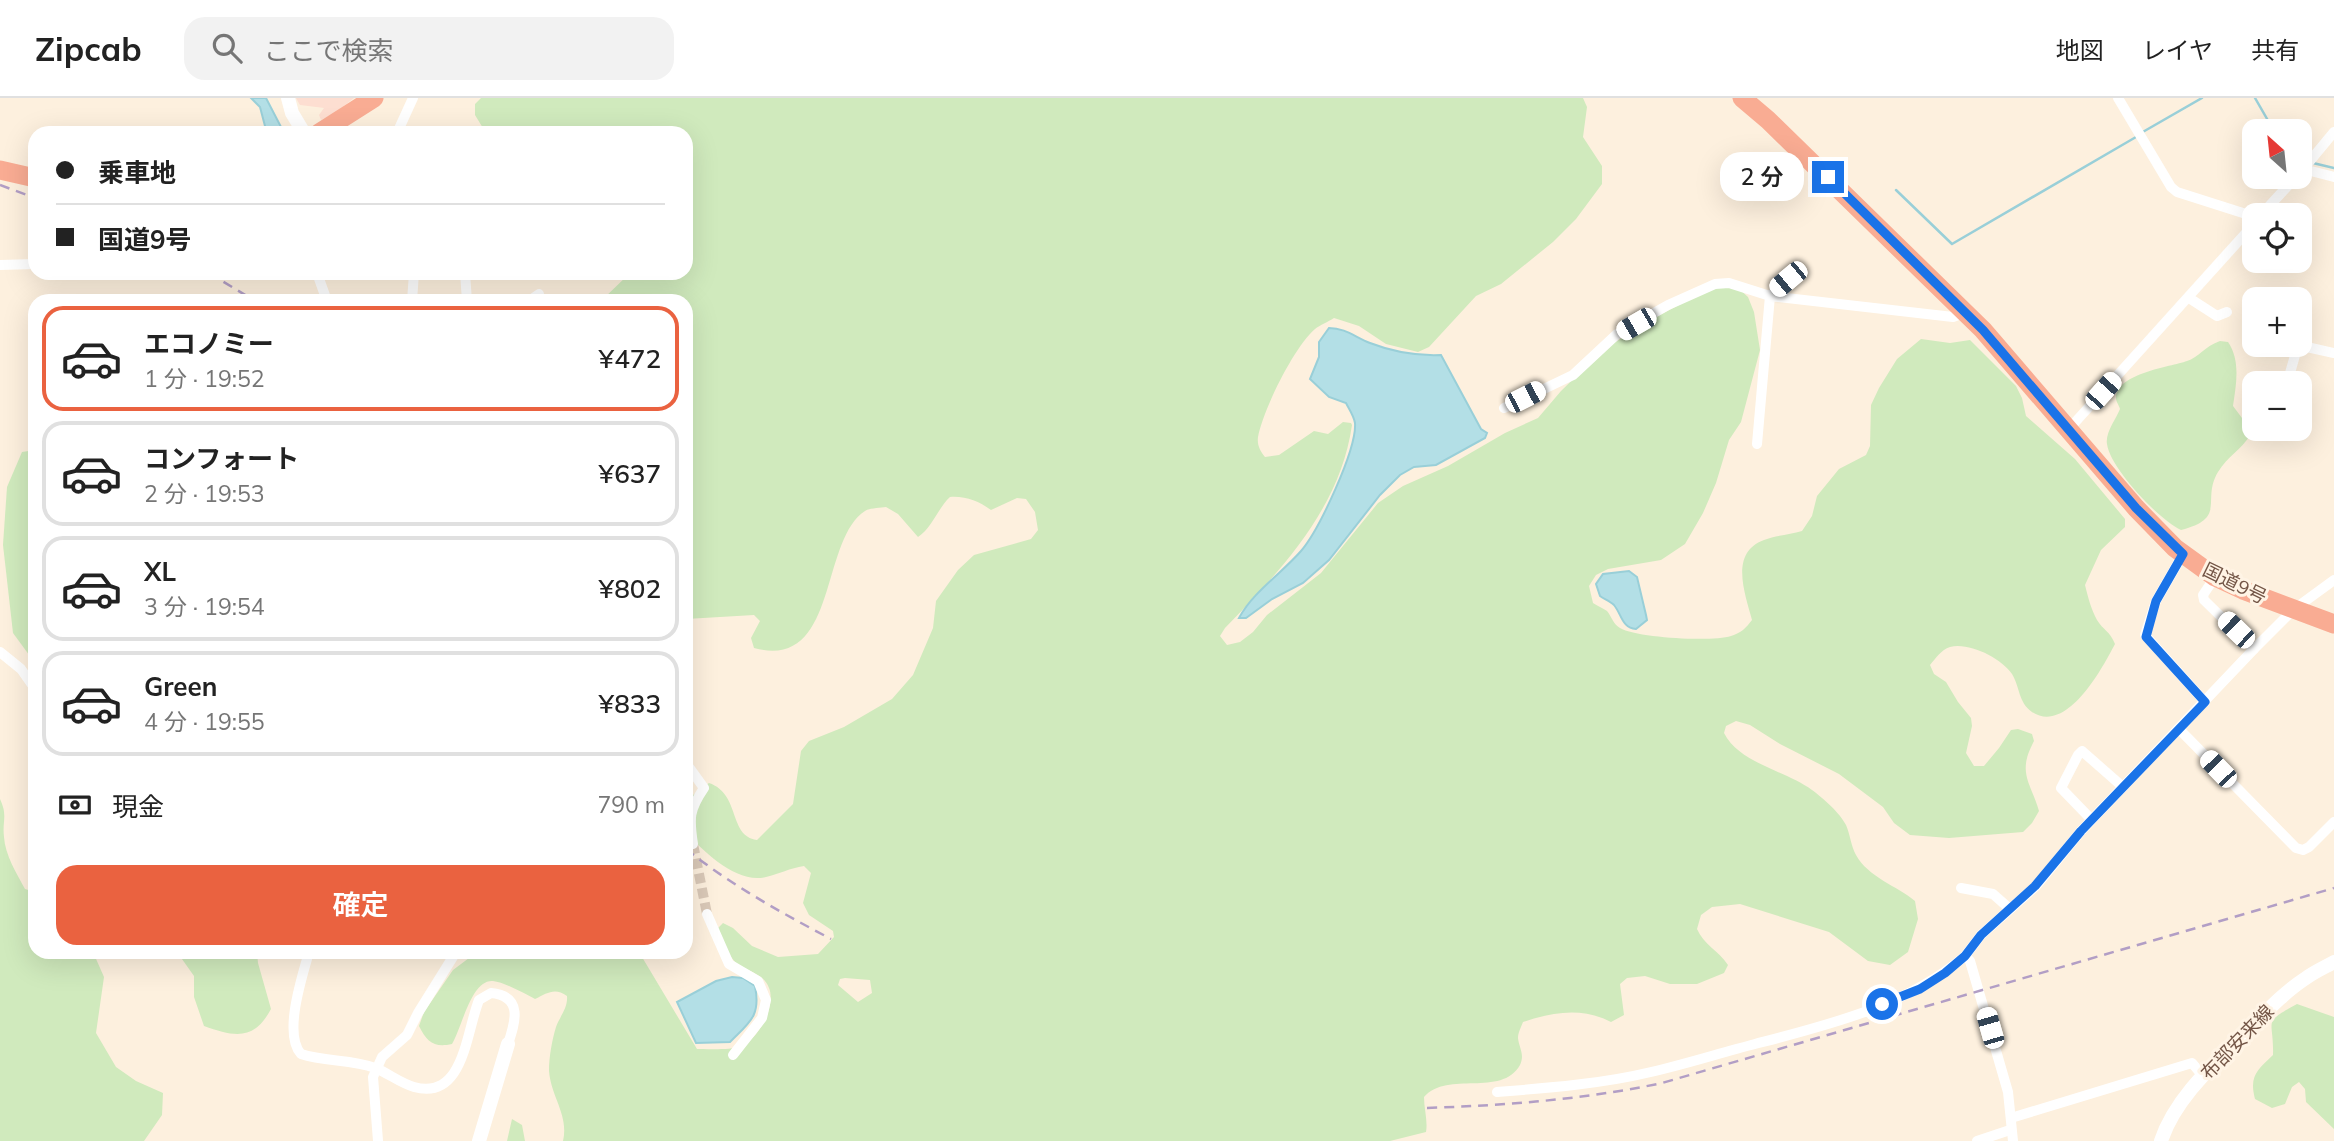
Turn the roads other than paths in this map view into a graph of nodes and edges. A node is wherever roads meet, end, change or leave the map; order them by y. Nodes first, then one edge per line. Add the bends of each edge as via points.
1 (288, 98) edge
2 (374, 98) edge
3 (413, 98) edge
4 (1742, 98) edge
5 (2118, 98) edge
6 (300, 126) edge
7 (331, 126) edge
8 (400, 126) edge
9 (2334, 132) edge
10 (2312, 158) edge
11 (0, 170) edge
12 (2312, 171) edge
13 (28, 176) edge
14 (2334, 177) edge
15 (2284, 189) edge
16 (2272, 203) edge
17 (2242, 213) edge
18 (2242, 236) edge
19 (28, 264) edge
20 (0, 265) edge
21 (1788, 279) dead end
22 (1770, 296) junction
23 (2189, 298) junction
24 (1966, 312) junction
25 (2227, 312) dead end
26 (2334, 353) edge
27 (2291, 371) edge
28 (1504, 408) dead end
29 (2069, 429) junction
30 (1757, 444) dead end
31 (2183, 554) junction
32 (2215, 576) junction
33 (2334, 580) edge
34 (2293, 610) junction
35 (2334, 624) edge
36 (2254, 649) junction
37 (0, 652) edge
38 (28, 679) edge
39 (2205, 702) junction
40 (2179, 729) junction
41 (693, 773) edge
42 (2123, 787) junction
43 (693, 804) edge
44 (2090, 817) dead end
45 (2334, 822) edge
46 (1961, 888) dead end
47 (2010, 909) junction
48 (708, 914) tunnel mouth
49 (1965, 956) junction
50 (308, 959) edge
51 (452, 959) edge
52 (2334, 962) edge
53 (508, 1044) joint
54 (733, 1055) dead end
55 (375, 1068) junction
56 (2203, 1076) junction
57 (1497, 1092) dead end
58 (2011, 1130) edge
59 (378, 1141) edge
60 (479, 1141) edge
61 (1977, 1141) edge
62 (2161, 1141) edge

1 - 6 main road
2 - 7 highway
3 - 8 street
4 - 24 highway, 国道9号
5 - 17 street via 2171,187
9 - 10 street
11 - 13 highway
12 - 14 street
15 - 16 street
18 - 23 street
19 - 20 street
21 - 22 street
22 - 24 street via 1953,317
22 - 28 street via 1729,283 1706,287 1617,334 1573,375
22 - 30 street
23 - 25 street via 2217,316
23 - 29 street
24 - 29 highway, 国道9号
26 - 27 street via 2298,345
29 - 31 highway, 国道9号 via 2153,527
31 - 32 highway, 国道9号
31 - 39 street via 2156,601 2146,637
32 - 34 highway, 国道9号
32 - 36 street via 2204,600
33 - 34 street
34 - 35 highway, 国道9号
34 - 36 street
36 - 39 street
37 - 38 street
39 - 40 street
40 - 42 street
40 - 45 street via 2299,850 2309,847
41 - 43 street via 704,788
42 - 44 street via 2081,750 2061,786
42 - 47 street
46 - 47 street via 1993,894
47 - 49 street
48 - 54 street via 729,964 758,981 766,1000 762,1018
49 - 57 street via 1920,989 1862,1014 1650,1073
49 - 58 street via 2008,1092
50 - 55 street via 293,1027 296,1048 311,1057
51 - 55 street via 407,1035
52 - 56 main road, 布部安来線 via 2280,998
53 - 55 street via 515,1024 513,1007 508,998 491,993 479,1000 457,1069 442,1086 416,1087
53 - 60 main road
55 - 59 street
56 - 58 street via 2192,1063
56 - 62 main road, 布部安来線
58 - 61 street

